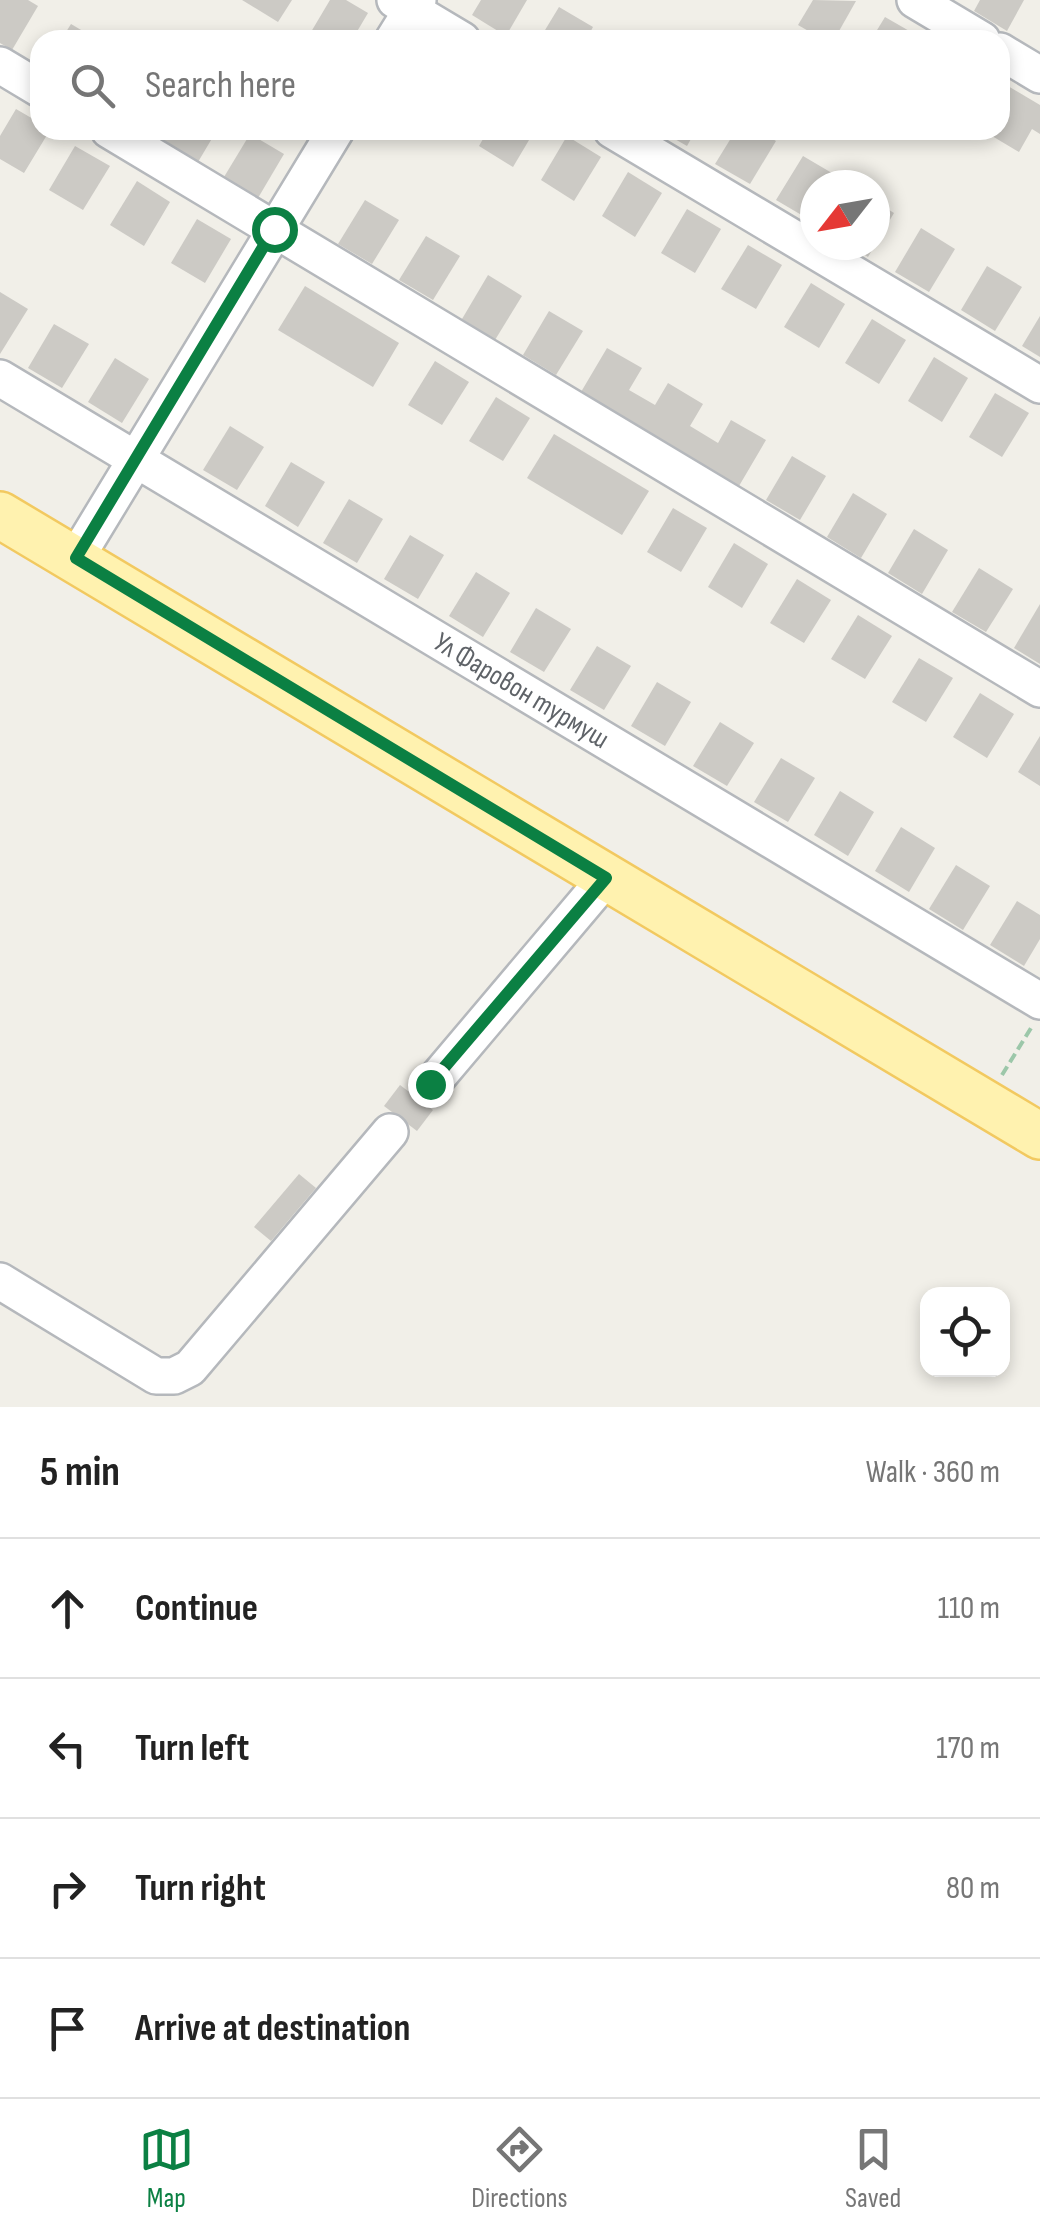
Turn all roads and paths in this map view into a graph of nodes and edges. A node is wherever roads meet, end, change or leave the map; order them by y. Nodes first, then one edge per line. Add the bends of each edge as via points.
1 (915, 0) edge
2 (404, 13) edge
3 (441, 30) edge
4 (965, 30) edge
5 (1010, 57) edge
6 (0, 65) edge
7 (1040, 75) edge
8 (30, 83) edge
9 (126, 140) edge
10 (330, 140) edge
11 (629, 140) edge
12 (274, 229) junction
13 (0, 378) edge
14 (1040, 386) edge
15 (138, 461) junction
16 (0, 515) edge
17 (76, 558) junction
18 (1040, 690) edge
19 (606, 878) junction
20 (1040, 1001) edge
21 (1040, 1016) edge
22 (430, 1084) dead end
23 (985, 1103) junction
24 (390, 1132) dead end
25 (1040, 1136) edge
26 (0, 1281) edge

1 - 4 street
2 - 3 street
5 - 7 street
6 - 8 street
9 - 12 street
10 - 12 street
11 - 14 street
12 - 15 street
12 - 18 street
13 - 15 street, Ул Фаровон турмуш
15 - 17 street
15 - 20 street, Ул Фаровон турмуш
16 - 17 main road
17 - 19 main road
19 - 22 street
19 - 23 main road
21 - 23 path
23 - 25 main road
24 - 26 street via 190,1368 174,1376 156,1376

